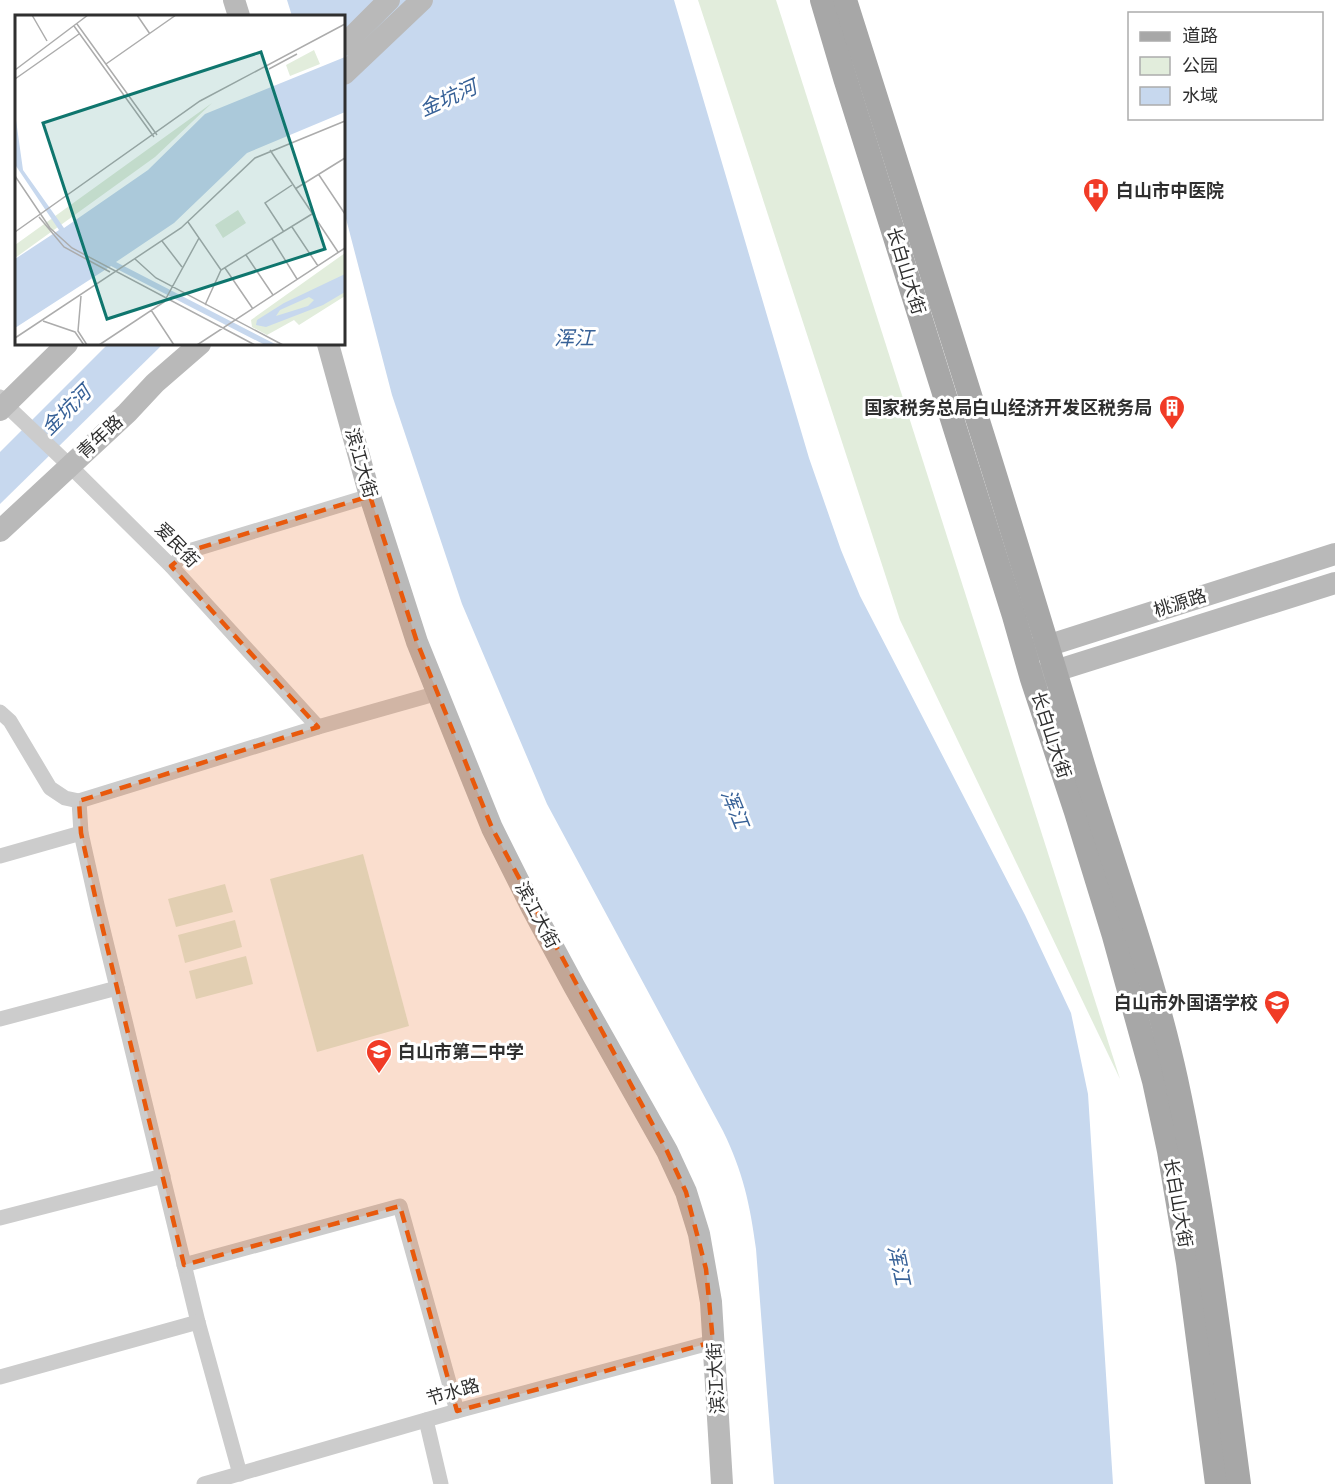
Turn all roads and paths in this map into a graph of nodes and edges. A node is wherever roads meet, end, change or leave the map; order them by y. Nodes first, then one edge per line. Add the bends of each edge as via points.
1 (234, 0) edge
2 (389, 0) edge
3 (422, 0) edge
4 (822, 0) edge
5 (845, 0) edge
6 (239, 15) edge
7 (345, 44) edge
8 (345, 73) edge
9 (66, 345) edge
10 (199, 345) edge
11 (328, 345) edge
12 (6, 407) edge
13 (66, 462) junction
14 (370, 496) junction
15 (0, 531) edge
16 (1335, 554) edge
17 (171, 566) junction
18 (1335, 583) edge
19 (1036, 649) junction
20 (1055, 671) junction
21 (1032, 679) junction
22 (438, 693) junction
23 (0, 712) edge
24 (318, 727) junction
25 (79, 801) junction
26 (81, 833) junction
27 (0, 856) edge
28 (117, 988) junction
29 (0, 1019) edge
30 (163, 1176) junction
31 (0, 1218) edge
32 (184, 1265) junction
33 (198, 1322) junction
34 (714, 1341) junction
35 (0, 1377) edge
36 (457, 1411) junction
37 (426, 1420) junction
38 (240, 1474) junction
39 (204, 1484) edge
40 (441, 1484) edge
41 (722, 1484) edge
42 (1217, 1484) edge
43 (1239, 1484) edge

1 - 6 street
2 - 7 street
3 - 8 street
4 - 19 main road, 长白山大街
5 - 19 main road, 长白山大街
9 - 12 street
10 - 13 street, 青年路
11 - 14 street, 滨江大街
12 - 13 street, 爱民街
13 - 15 street, 青年路
13 - 17 street, 爱民街
14 - 17 street via 189,551
14 - 22 street, 滨江大街 via 417,642
16 - 19 street, 桃源路
17 - 24 street, 爱民街
18 - 20 street, 桃源路
19 - 20 main road, 长白山大街
19 - 21 main road, 长白山大街
20 - 21 street, 桃源路
20 - 43 main road, 长白山大街 via 1156,1000 1176,1078 1204,1228
21 - 42 main road, 长白山大街 via 1114,936 1154,1081 1188,1263
22 - 24 street
22 - 34 street, 滨江大街 via 492,828 686,1192 706,1269
23 - 25 street via 10,721 50,788
24 - 25 street
25 - 26 street
26 - 27 street
26 - 28 street
28 - 29 street
28 - 30 street
30 - 31 street
30 - 32 street
32 - 33 street
32 - 36 street via 400,1206
33 - 35 street
33 - 38 street
34 - 36 street, 节水路
34 - 41 street, 滨江大街
36 - 37 street, 节水路
37 - 38 street, 节水路
37 - 40 street
38 - 39 street, 节水路

